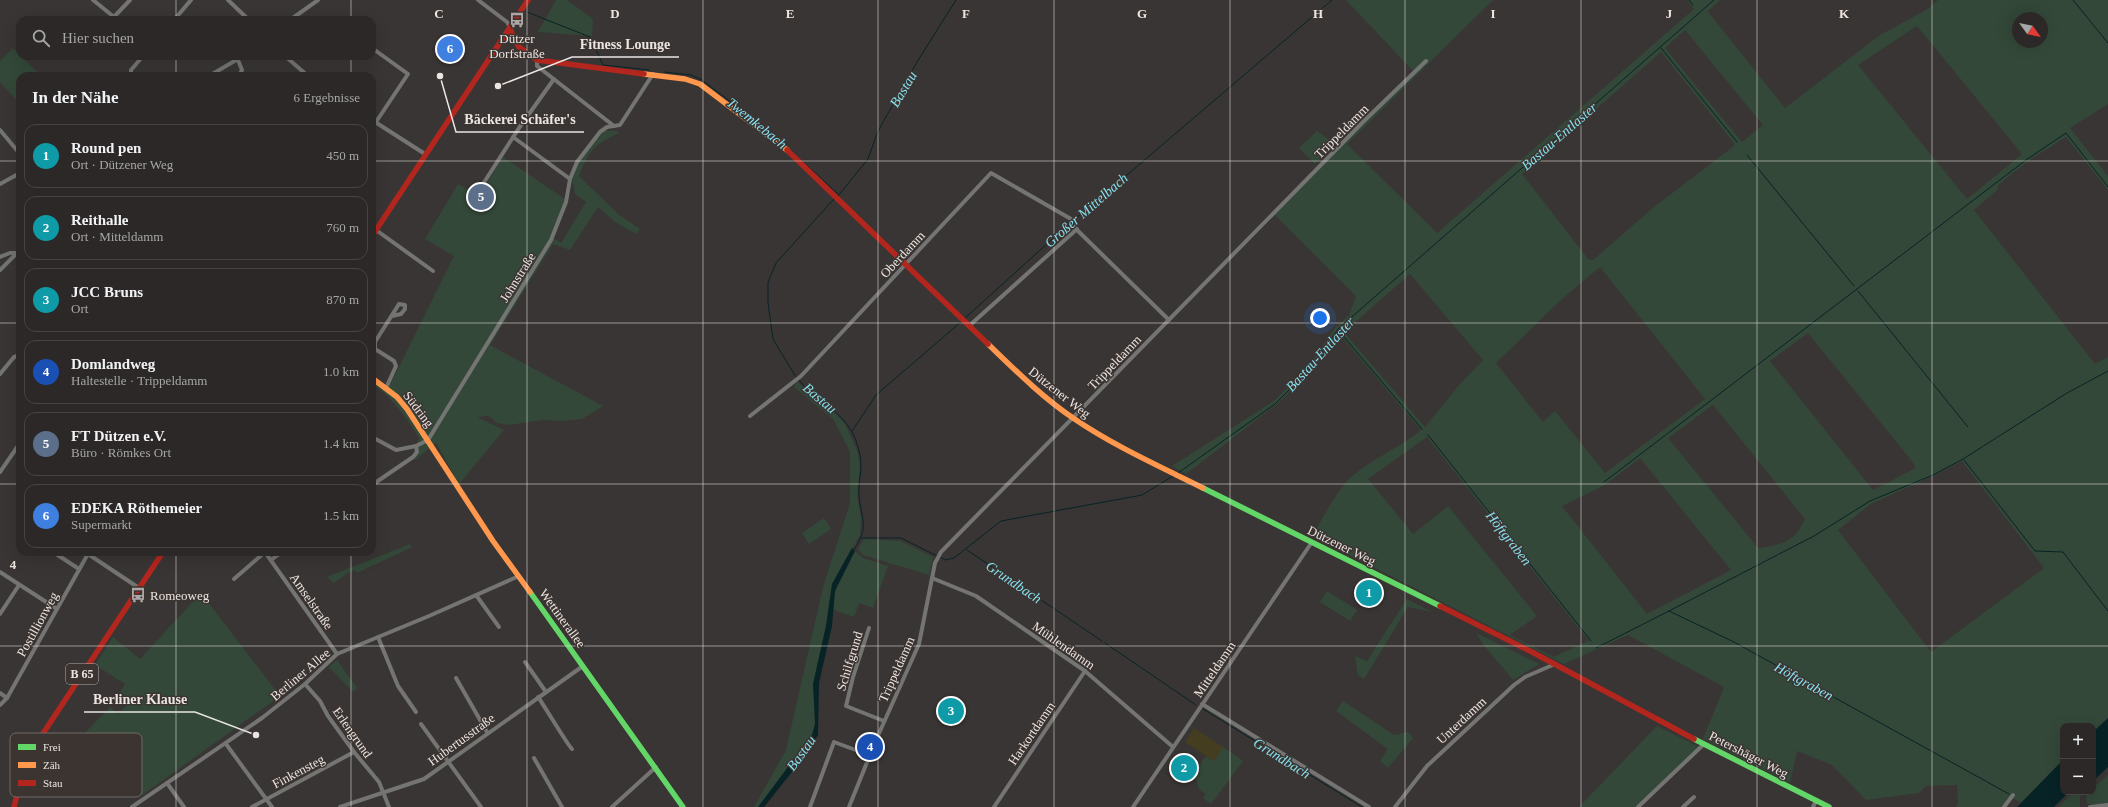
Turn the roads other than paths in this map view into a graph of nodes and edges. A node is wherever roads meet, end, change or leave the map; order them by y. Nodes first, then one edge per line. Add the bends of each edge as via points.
1 (93, 0) edge
2 (130, 0) edge
3 (191, 0) edge
4 (228, 0) edge
5 (318, 0) edge
6 (478, 0) edge
7 (528, 0) edge
8 (109, 16) edge
9 (115, 16) edge
10 (177, 16) edge
11 (245, 16) edge
12 (296, 16) edge
13 (510, 27) junction
14 (376, 51) edge
15 (140, 60) edge
16 (238, 60) joint
17 (289, 60) edge
18 (537, 60) junction
19 (1426, 61) dead end
20 (131, 72) edge
21 (216, 72) edge
22 (241, 72) edge
23 (300, 72) edge
24 (653, 74) junction
25 (554, 80) junction
26 (376, 118) edge
27 (376, 122) edge
28 (614, 127) junction
29 (0, 130) edge
30 (514, 137) junction
31 (16, 149) edge
32 (425, 154) junction
33 (16, 175) edge
34 (570, 179) junction
35 (0, 184) edge
36 (483, 184) dead end
37 (1075, 228) junction
38 (376, 230) edge
39 (376, 234) edge
40 (16, 253) joint
41 (0, 257) edge
42 (906, 264) junction
43 (0, 270) edge
44 (433, 271) dead end
45 (392, 316) dead end
46 (1169, 320) junction
47 (967, 324) junction
48 (376, 344) edge
49 (376, 348) edge
50 (16, 356) edge
51 (0, 374) edge
52 (376, 381) edge
53 (386, 388) junction
54 (750, 416) dead end
55 (1073, 418) junction
56 (376, 439) edge
57 (428, 440) junction
58 (416, 446) junction
59 (16, 449) edge
60 (0, 472) edge
61 (376, 483) edge
62 (1312, 542) junction
63 (59, 556) edge
64 (86, 556) edge
65 (92, 556) edge
66 (160, 556) edge
67 (260, 556) edge
68 (268, 556) edge
69 (276, 556) edge
70 (271, 560) junction
71 (79, 569) junction
72 (0, 572) edge
73 (519, 576) junction
74 (932, 578) junction
75 (234, 579) dead end
76 (19, 584) junction
77 (139, 588) junction
78 (476, 595) junction
79 (57, 609) junction
80 (0, 614) edge
81 (499, 627) dead end
82 (870, 628) dead end
83 (378, 637) junction
84 (337, 654) junction
85 (525, 662) dead end
86 (1555, 664) junction
87 (584, 665) junction
88 (1085, 671) junction
89 (456, 678) dead end
90 (305, 684) junction
91 (546, 692) junction
92 (0, 694) edge
93 (538, 697) junction
94 (7, 698) junction
95 (1202, 704) junction
96 (0, 705) edge
97 (416, 712) dead end
98 (884, 721) junction
99 (1659, 721) joint
100 (421, 724) dead end
101 (487, 732) junction
102 (43, 733) edge
103 (226, 744) junction
104 (1704, 744) junction
105 (1174, 747) junction
106 (572, 749) dead end
107 (354, 752) junction
108 (870, 755) junction
109 (534, 758) dead end
110 (448, 761) junction
111 (656, 767) junction
112 (167, 783) junction
113 (383, 792) junction
114 (2014, 795) dead end
115 (17, 797) edge
116 (1694, 797) dead end
117 (266, 799) junction
118 (1816, 801) junction
119 (2108, 804) edge
120 (14, 807) edge
121 (132, 807) edge
122 (184, 807) edge
123 (252, 807) edge
124 (272, 807) edge
125 (340, 807) edge
126 (389, 807) edge
127 (481, 807) edge
128 (562, 807) edge
129 (612, 807) edge
130 (683, 807) edge
131 (810, 807) edge
132 (849, 807) edge
133 (994, 807) edge
134 (1133, 807) edge
135 (1369, 807) edge
136 (1395, 807) edge
137 (1638, 807) edge
138 (1683, 807) edge
139 (1813, 807) edge
140 (1829, 807) edge
141 (2004, 807) edge
142 (2090, 807) edge

1 - 8 street
2 - 9 street
3 - 10 street
4 - 11 street
5 - 12 street
6 - 13 street
7 - 13 street
13 - 18 street via 510,35 523,50
13 - 32 street
14 - 26 street via 408,74
15 - 20 street
16 - 21 street
16 - 22 street
17 - 23 street
18 - 24 street, Dützener Weg
18 - 25 street via 537,66
19 - 46 street, Trippeldamm
24 - 28 street, Johnstraße via 620,125
24 - 42 street, Dützener Weg via 700,84 764,130
25 - 28 street
25 - 30 street
27 - 32 street
28 - 34 street, Johnstraße via 608,127 600,132 577,162
29 - 31 street
30 - 34 street
30 - 36 street
32 - 38 street
33 - 35 street
34 - 57 street, Johnstraße via 566,202 551,240
37 - 42 street, Oberdamm via 1071,219 991,173
37 - 46 street, Oberdamm
37 - 47 street
39 - 44 street
40 - 41 street
40 - 43 street
42 - 47 street, Dützener Weg
42 - 54 street, Oberdamm via 801,376
45 - 48 street
46 - 55 street, Trippeldamm
47 - 55 street, Dützener Weg via 1033,387
49 - 53 street via 394,361 396,366
50 - 51 street
52 - 53 street, Südring
53 - 57 street, Südring via 407,409
55 - 62 street, Dützener Weg via 1111,442
55 - 74 street, Trippeldamm via 941,552 936,560
56 - 58 street via 396,450
57 - 58 street
57 - 73 street, Wettinerallee via 462,495
58 - 61 street via 417,452 413,457
59 - 60 street
62 - 86 street, Dützener Weg
62 - 95 street, Mitteldamm
63 - 71 street
64 - 71 street, Postillionweg
65 - 77 street
66 - 77 street, B 65
67 - 75 street, Amselstraße
68 - 70 street, Amselstraße
69 - 70 street
70 - 84 street, Amselstraße
71 - 79 street, Postillionweg
72 - 76 street
73 - 78 street, Berliner Allee
73 - 87 street, Wettinerallee via 552,625
74 - 88 street, Mühlendamm via 976,596
74 - 98 street, Trippeldamm via 919,644
76 - 79 street
76 - 80 street
77 - 102 street, B 65
78 - 81 street
78 - 83 street, Berliner Allee
79 - 94 street, Postillionweg
82 - 98 street, Schilfgrund via 846,706
83 - 84 street, Berliner Allee
83 - 97 street via 398,686
84 - 90 street, Berliner Allee
85 - 91 street
86 - 99 street, Dützener Weg
86 - 136 street, Unterdamm via 1525,677 1514,685 1427,766
87 - 91 street, Hubertusstraße
87 - 111 street, Wettinerallee
88 - 105 street, Mühlendamm
88 - 133 street, Harkortdamm
89 - 101 street
90 - 103 street, Berliner Allee
90 - 107 street, Erlengrund via 320,701
91 - 93 street, Hubertusstraße
92 - 94 street
93 - 101 street, Hubertusstraße
93 - 106 street
94 - 96 street, Postillionweg
95 - 105 street, Mitteldamm
95 - 135 street
98 - 108 street, Trippeldamm
99 - 104 street, Petershäger Weg
100 - 110 street
101 - 110 street, Hubertusstraße
103 - 112 street, Berliner Allee
103 - 117 street
104 - 118 street, Petershäger Weg
104 - 137 street
105 - 134 street, Mitteldamm
107 - 113 street, Erlengrund via 379,782
107 - 117 street, Finkensteg
108 - 131 street via 834,742
108 - 132 street, Trippeldamm
109 - 128 street
110 - 113 street, Hubertusstraße via 424,778
110 - 127 street
111 - 129 street
111 - 130 street, Wettinerallee
112 - 121 street, Berliner Allee
112 - 122 street
113 - 125 street, Hubertusstraße
113 - 126 street, Erlengrund
114 - 141 street
115 - 120 street, B 65
116 - 138 street
117 - 123 street, Finkensteg
117 - 124 street
118 - 139 street
118 - 140 street, Petershäger Weg
119 - 142 street

